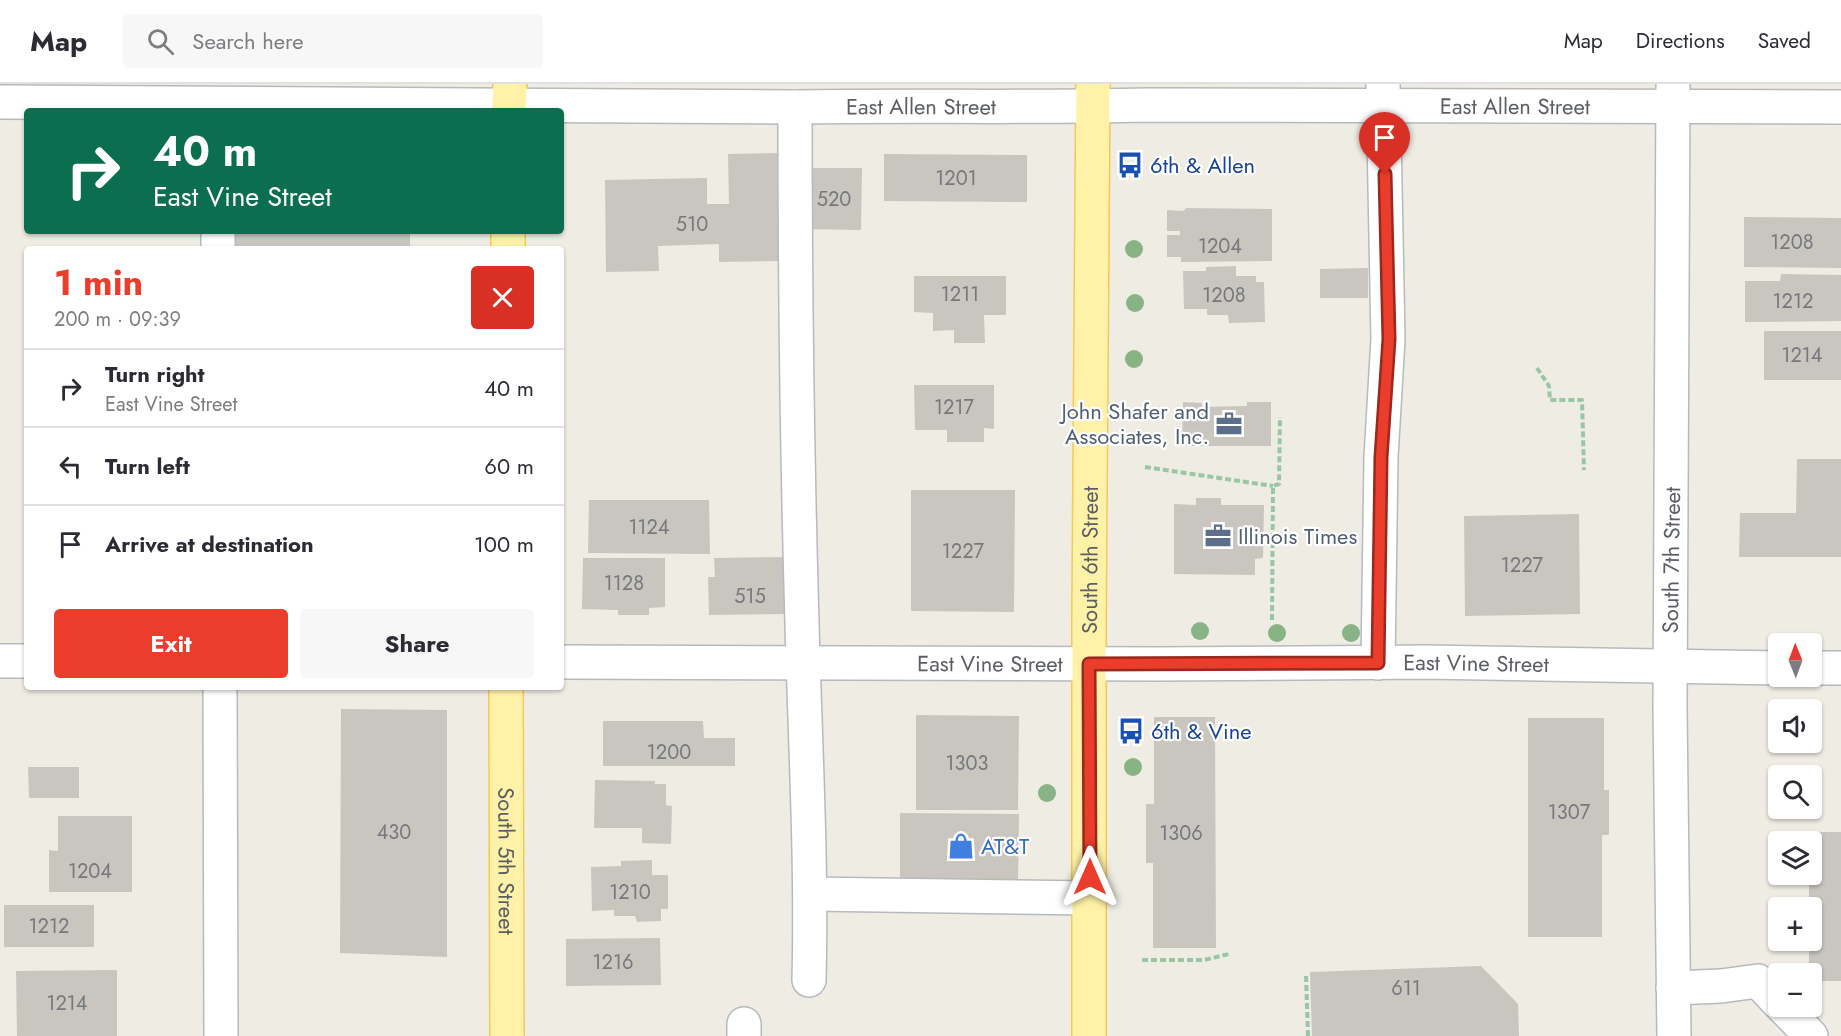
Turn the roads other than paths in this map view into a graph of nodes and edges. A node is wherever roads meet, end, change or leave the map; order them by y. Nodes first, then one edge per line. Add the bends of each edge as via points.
1 (1093, 95) edge
2 (1383, 95) edge
3 (1673, 95) edge
4 (218, 99) edge
5 (510, 100) edge
6 (0, 102) edge
7 (795, 106) junction
8 (1841, 107) edge
9 (0, 661) edge
10 (24, 661) edge
11 (564, 662) edge
12 (803, 663) junction
13 (1378, 663) junction
14 (1089, 664) junction
15 (1670, 666) junction
16 (1768, 668) edge
17 (1822, 668) edge
18 (1841, 668) edge
19 (220, 690) edge
20 (506, 690) edge
21 (811, 894) junction
22 (1090, 898) junction
23 (809, 980) dead end
24 (1673, 988) junction
25 (1768, 991) edge
26 (1793, 1017) edge
27 (221, 1036) edge
28 (507, 1036) edge
29 (1089, 1036) edge
30 (1674, 1036) edge
31 (1811, 1036) edge

1 - 2 street, East Allen Street
1 - 7 street, East Allen Street via 1039,108
1 - 14 main road, South 6th Street
2 - 3 street, East Allen Street
2 - 13 street via 1389,339 1381,457
3 - 8 street, East Allen Street
3 - 15 street, South 7th Street
4 - 5 street, East Allen Street
4 - 6 street, East Allen Street
5 - 7 street, East Allen Street
7 - 12 street
9 - 10 street
11 - 12 street, East Vine Street
12 - 14 street, East Vine Street
12 - 21 street
13 - 14 street, East Vine Street
13 - 15 street, East Vine Street
14 - 22 main road, South 6th Street
15 - 16 street, East Vine Street
15 - 24 street, South 7th Street
17 - 18 street
19 - 27 street
20 - 28 main road, South 5th Street
21 - 22 street
21 - 23 street
22 - 29 main road, South 6th Street
24 - 25 street via 1758,981
24 - 30 street, South 7th Street
26 - 31 street

